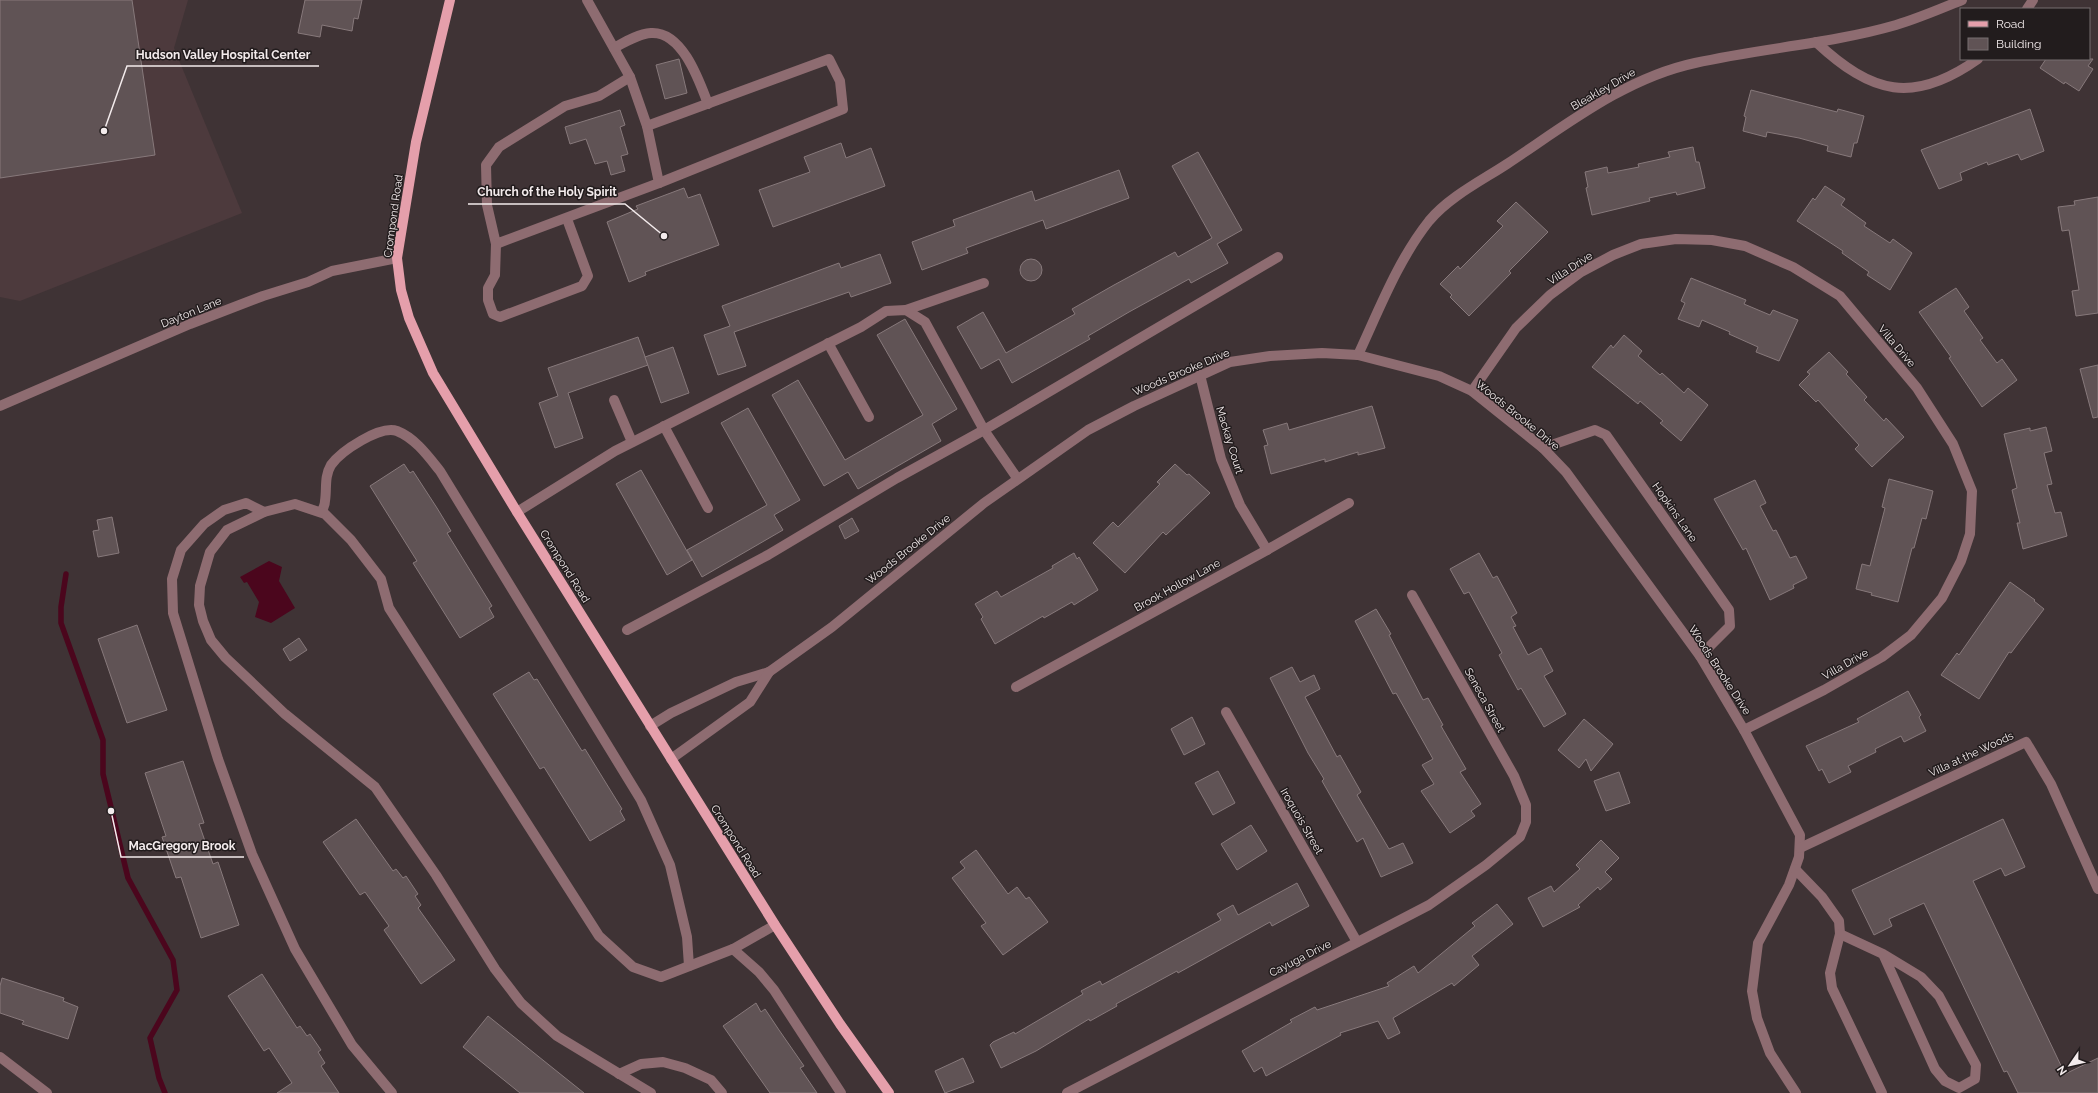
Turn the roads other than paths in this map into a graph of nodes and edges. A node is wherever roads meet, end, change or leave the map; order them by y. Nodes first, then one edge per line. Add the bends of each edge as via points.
1 (450, 0) edge
2 (588, 0) edge
3 (1962, 0) edge
4 (1816, 42) junction
5 (614, 48) junction
6 (1976, 60) edge
7 (630, 77) junction
8 (708, 104) junction
9 (647, 126) junction
10 (659, 184) junction
11 (567, 219) junction
12 (496, 244) junction
13 (1278, 257) dead end
14 (397, 258) junction
15 (984, 283) dead end
16 (906, 310) junction
17 (828, 343) junction
18 (1358, 355) junction
19 (1200, 375) junction
20 (1472, 391) junction
21 (614, 400) dead end
22 (0, 406) edge
23 (869, 417) dead end
24 (664, 426) junction
25 (984, 430) junction
26 (632, 442) junction
27 (1543, 448) junction
28 (1017, 478) junction
29 (1349, 503) dead end
30 (708, 508) dead end
31 (264, 512) junction
32 (321, 512) junction
33 (517, 512) junction
34 (1267, 550) junction
35 (1412, 595) dead end
36 (627, 630) dead end
37 (1700, 656) junction
38 (769, 672) junction
39 (1016, 687) dead end
40 (1226, 712) dead end
41 (650, 726) junction
42 (1744, 730) junction
43 (671, 759) junction
44 (1526, 822) joint
45 (1800, 848) junction
46 (1795, 869) junction
47 (2098, 889) edge
48 (775, 925) junction
49 (1840, 934) junction
50 (1357, 942) junction
51 (733, 949) junction
52 (1883, 954) junction
53 (689, 966) junction
54 (0, 1057) edge
55 (619, 1074) junction
56 (47, 1093) edge
57 (392, 1093) edge
58 (652, 1093) edge
59 (722, 1093) edge
60 (841, 1093) edge
61 (889, 1093) edge
62 (1067, 1093) edge
63 (1796, 1093) edge
64 (1882, 1093) edge

1 - 14 main road, Crompond Road via 416,142
2 - 5 street
3 - 4 street, Bleakley Drive via 1895,25
4 - 6 street via 1834,58 1863,77 1886,87 1908,89 1941,82
4 - 18 street, Bleakley Drive via 1694,63 1651,76 1608,97 1455,197 1430,219 1407,251
5 - 7 street
5 - 8 street via 652,33 669,37 683,52 697,75
7 - 9 street
7 - 12 street via 599,96 566,106 499,146 486,165 487,205
8 - 9 street
8 - 10 street via 829,59 840,81 843,109
9 - 10 street
10 - 11 street
11 - 12 street
11 - 12 street via 588,276 582,286 500,317 493,314 488,294 494,275
13 - 25 street
14 - 22 street, Dayton Lane via 339,269 263,296 190,324
14 - 33 main road, Crompond Road via 408,318 419,344 437,380
15 - 16 street
16 - 17 street via 886,311
16 - 25 street via 925,322
17 - 23 street
17 - 24 street
18 - 19 street, Woods Brooke Drive via 1322,352 1270,356 1230,362
18 - 20 street, Woods Brooke Drive via 1439,376
19 - 28 street, Woods Brooke Drive via 1088,430
19 - 34 street, Mackay Court via 1221,459 1240,504
20 - 27 street, Woods Brooke Drive
20 - 42 street, Villa Drive via 1516,328 1550,296 1581,272 1641,244 1676,239 1712,240 1745,246 1792,266 1840,296 1917,388 1953,444 1972,491 1970,534 1961,561 1942,598 1911,636 1882,657 1824,690
21 - 26 street
24 - 26 street
24 - 30 street
25 - 28 street
25 - 36 street via 897,478 768,555
26 - 33 street
27 - 37 street, Woods Brooke Drive via 1566,472
27 - 37 street, Hopkins Lane via 1595,430 1606,435 1729,610 1730,626
28 - 38 street, Woods Brooke Drive via 832,627
29 - 34 street, Brook Hollow Lane
31 - 32 street via 295,504
31 - 55 street via 227,530 210,552 200,586 199,605 211,640 225,657 285,714 375,787 436,875 495,969 521,1003 557,1036
31 - 57 street via 246,503 224,510 192,536 181,550 175,564 172,579 173,613 218,759 252,854 295,949 352,1044
32 - 53 street via 351,540 381,579 389,608 599,936 633,968 661,977
32 - 53 street via 325,501 326,477 332,465 359,442 386,431 396,431 423,450 440,471 641,800 670,865 687,937
33 - 41 main road, Crompond Road
34 - 39 street, Brook Hollow Lane
35 - 44 street, Seneca Street via 1514,776 1526,805
37 - 42 street, Woods Brooke Drive
38 - 41 street, Woods Brooke Drive via 736,682 671,713
38 - 43 street, Woods Brooke Drive via 750,702
40 - 50 street, Iroquois Street
41 - 43 main road, Crompond Road
42 - 45 street, Woods Brooke Drive via 1800,835
43 - 48 main road, Crompond Road
44 - 50 street, Cayuga Drive via 1520,837 1508,848 1429,905
45 - 46 street, Woods Brooke Drive via 1800,857
45 - 47 street, Villa at the Woods via 2026,742 2051,784
46 - 49 street via 1832,910 1839,921
46 - 63 street, Woods Brooke Drive via 1758,943 1752,991 1757,1018 1770,1053
48 - 51 street
48 - 61 main road, Crompond Road
49 - 52 street
49 - 64 street via 1830,973 1832,988
50 - 62 street, Cayuga Drive
51 - 53 street
51 - 60 street via 759,972 774,990
52 - 52 street via 1935,1069 1945,1081 1959,1088 1975,1079 1976,1065 1939,996 1921,977
54 - 56 street
55 - 58 street
55 - 59 street via 641,1064 663,1062 685,1068 711,1080

